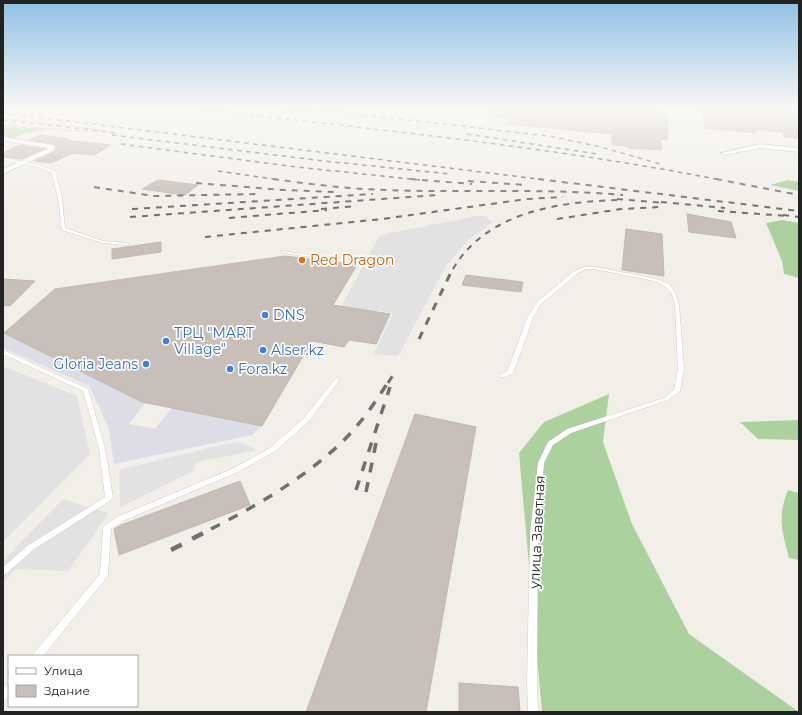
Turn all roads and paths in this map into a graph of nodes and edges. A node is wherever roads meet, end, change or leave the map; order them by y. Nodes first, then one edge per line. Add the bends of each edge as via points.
1 (25, 142) edge
2 (799, 150) edge
3 (724, 153) dead end
4 (3, 159) edge
5 (23, 163) junction
6 (3, 172) edge
7 (127, 244) dead end
8 (284, 252) dead end
9 (363, 263) dead end
10 (3, 352) edge
11 (502, 376) dead end
12 (337, 380) dead end
13 (3, 572) edge
14 (38, 655) edge
15 (533, 712) edge

1 - 5 street via 53,148
2 - 3 street via 760,146
4 - 5 lane
5 - 6 street
5 - 7 lane via 54,172 63,229 103,242
8 - 9 lane
10 - 13 lane via 86,390 102,448 109,498 30,548
11 - 15 lane, улица Заветная via 511,371 530,318 539,302 576,272 585,268 595,268 655,280 667,285 673,292 677,305 681,370 677,391 666,399 569,431 550,444 542,463 534,533
12 - 14 lane via 306,420 272,450 236,470 122,518 107,528 104,575

